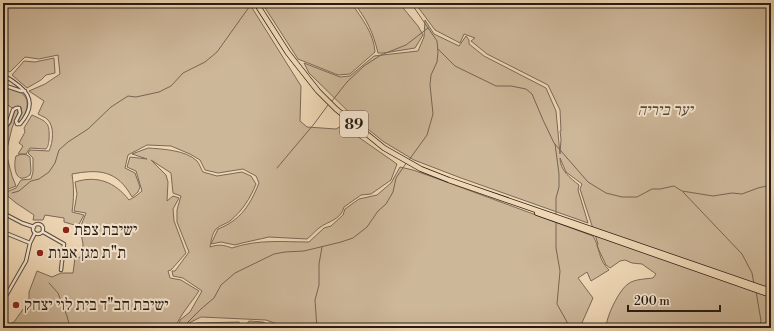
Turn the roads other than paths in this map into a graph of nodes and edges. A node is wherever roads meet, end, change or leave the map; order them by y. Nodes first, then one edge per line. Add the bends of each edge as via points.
1 (256, 3) edge
2 (3, 75) edge
3 (3, 85) edge
4 (25, 91) junction
5 (3, 130) edge
6 (492, 194) junction
7 (3, 213) edge
8 (34, 227) junction
9 (3, 232) edge
10 (43, 232) junction
11 (35, 233) junction
12 (30, 243) junction
13 (61, 270) dead end
14 (771, 291) edge
15 (771, 295) edge
16 (3, 301) edge

1 - 6 highway, 89 via 288,53 318,91 384,148 421,168
2 - 4 street
3 - 4 street
4 - 5 street via 29,106 25,117 17,124 20,111 16,108
6 - 14 highway, 89
6 - 15 highway, 89 via 562,223
7 - 8 street
8 - 10 street via 40,224 44,228
8 - 11 street
9 - 12 street
10 - 11 street
10 - 13 street via 64,244
11 - 12 street
12 - 16 street via 26,261

